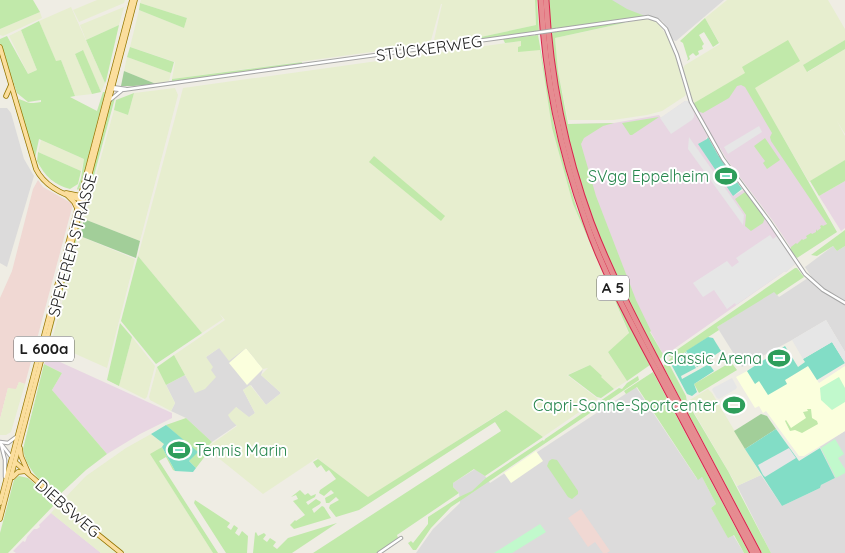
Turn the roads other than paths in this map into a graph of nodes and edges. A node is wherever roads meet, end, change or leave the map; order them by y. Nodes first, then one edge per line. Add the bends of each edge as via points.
1 (132, 0) edge
2 (136, 0) edge
3 (541, 0) edge
4 (546, 0) edge
5 (0, 47) edge
6 (11, 85) junction
7 (111, 88) junction
8 (129, 89) junction
9 (122, 90) junction
10 (6, 96) dead end
11 (109, 101) junction
12 (84, 184) junction
13 (72, 193) junction
14 (65, 194) junction
15 (82, 198) junction
16 (77, 210) junction
17 (845, 303) edge
18 (18, 434) junction
19 (0, 443) edge
20 (20, 445) junction
21 (12, 458) junction
22 (16, 462) junction
23 (27, 472) junction
24 (11, 479) junction
25 (5, 482) junction
26 (0, 503) edge
27 (0, 519) edge
28 (401, 538) dead end
29 (121, 553) edge
30 (379, 553) edge
31 (753, 553) edge
32 (758, 553) edge

1 - 7 main road, SPEYERER STRASSE / L 600a
2 - 7 main road, SPEYERER STRASSE / L 600a
3 - 31 highway, A 5 via 546,59 557,124 593,241 618,297
4 - 32 highway, A 5 via 551,61 562,123 598,240 626,302
5 - 6 main road
6 - 10 main road
6 - 14 main road via 36,169 47,184
7 - 8 street, STÜCKERWEG
7 - 9 street, STÜCKERWEG
7 - 11 main road, SPEYERER STRASSE / L 600a
7 - 12 main road, SPEYERER STRASSE / L 600a
8 - 9 street, STÜCKERWEG
8 - 17 street, STÜCKERWEG, bridge via 653,18 666,29 691,102 720,156 802,270 831,297
9 - 11 street
11 - 15 main road, SPEYERER STRASSE / L 600a
12 - 13 main road via 79,191
12 - 15 main road, SPEYERER STRASSE / L 600a
13 - 14 main road
13 - 15 main road
14 - 15 main road
14 - 16 main road via 74,201
15 - 16 main road, SPEYERER STRASSE / L 600a
15 - 20 main road, SPEYERER STRASSE / L 600a
16 - 18 main road, SPEYERER STRASSE / L 600a
18 - 19 street via 10,443
18 - 21 main road, SPEYERER STRASSE / L 600a
19 - 21 street
19 - 25 street via 5,460
20 - 22 main road, SPEYERER STRASSE / L 600a
20 - 23 main road
21 - 22 main road, DIEBSWEG
21 - 25 main road, SPEYERER STRASSE / L 600a
22 - 23 main road, DIEBSWEG
22 - 24 main road, SPEYERER STRASSE / L 600a
23 - 24 main road via 18,472
23 - 29 main road, DIEBSWEG
24 - 27 main road, SPEYERER STRASSE / L 600a
25 - 26 main road, SPEYERER STRASSE / L 600a
28 - 30 street

